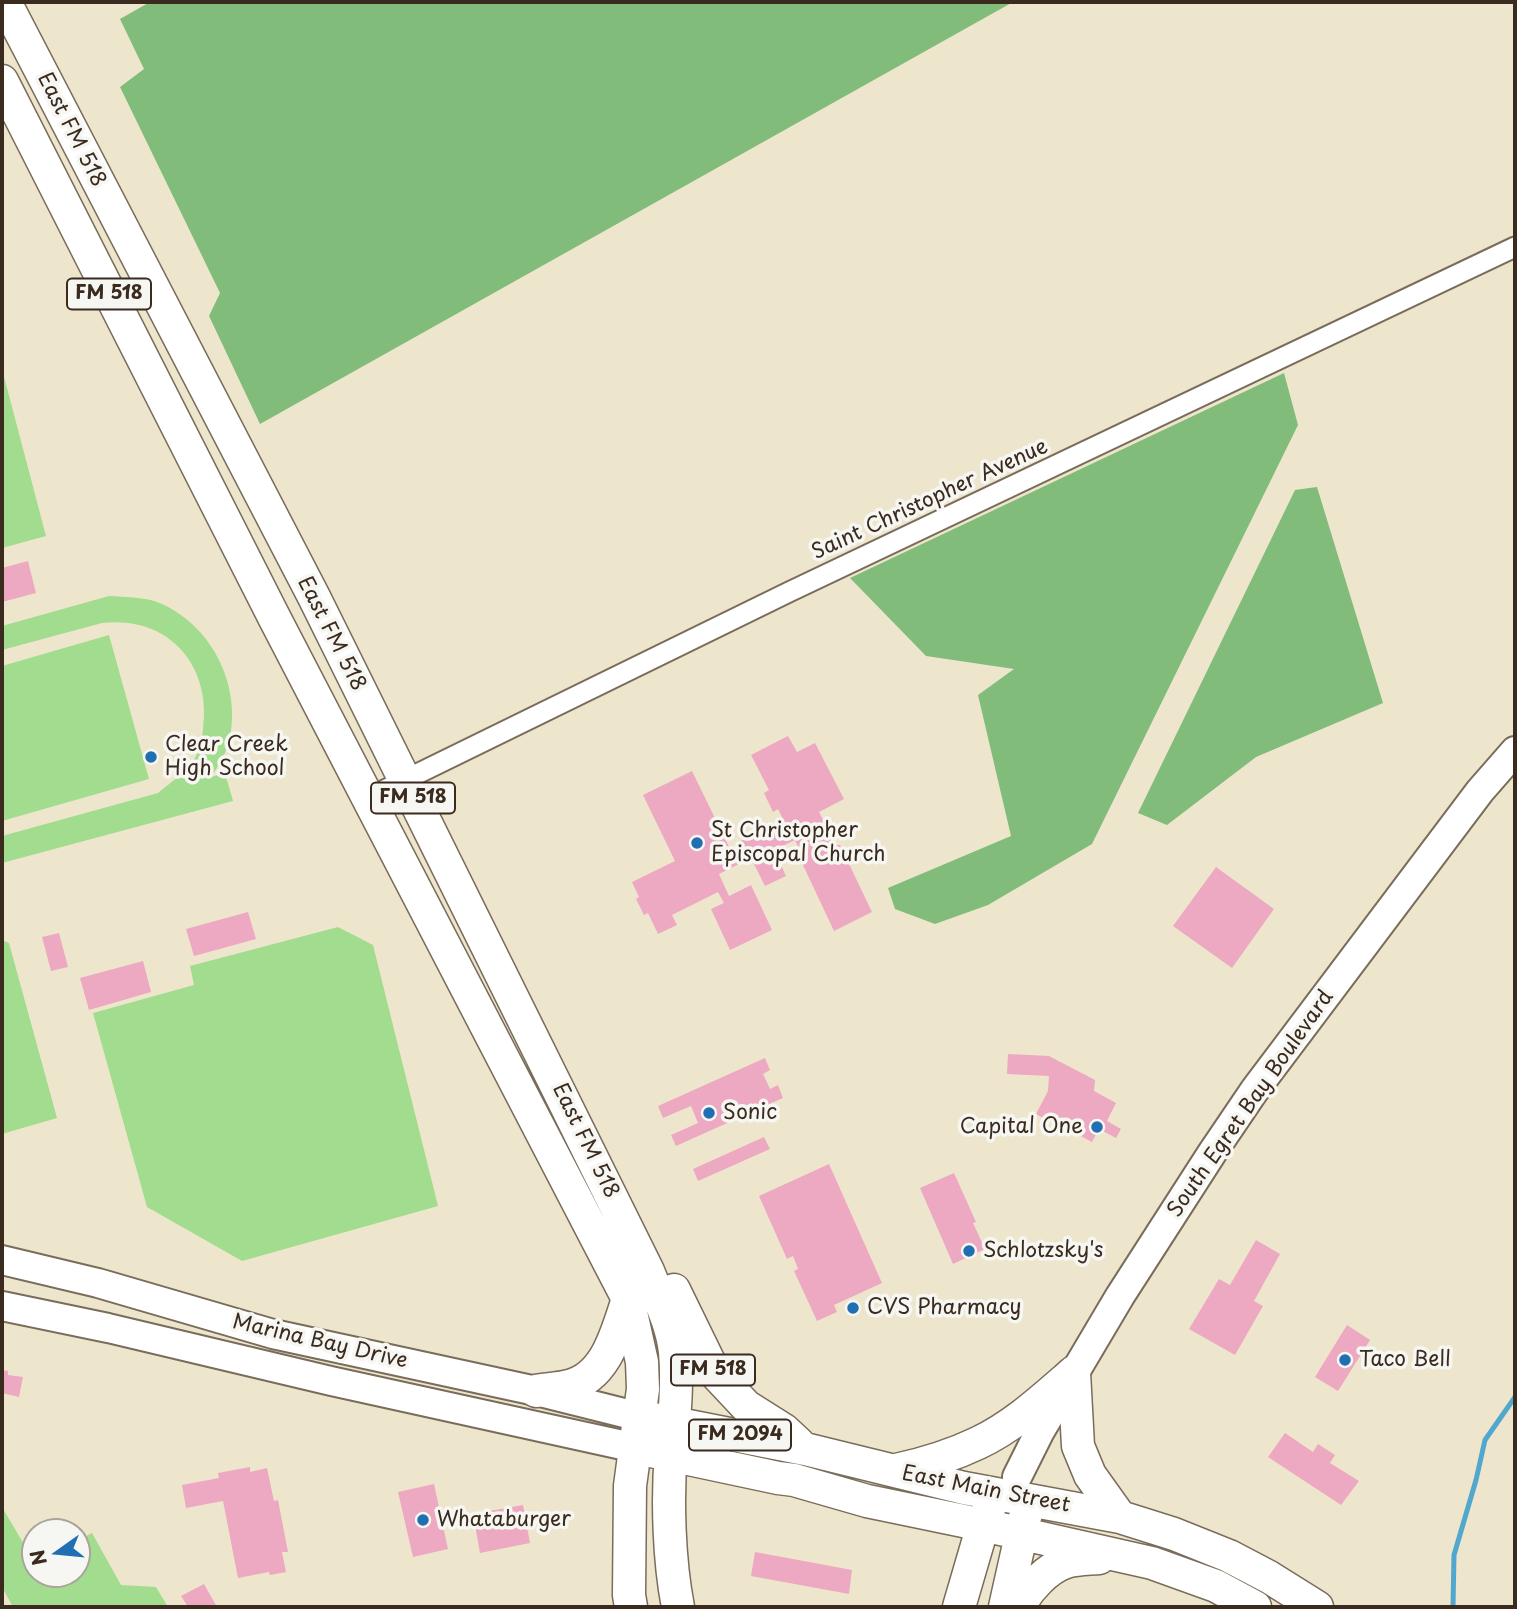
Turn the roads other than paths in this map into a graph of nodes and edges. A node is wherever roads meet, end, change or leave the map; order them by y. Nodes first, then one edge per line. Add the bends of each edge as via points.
1 (5, 2) edge
2 (2, 81) edge
3 (115, 215) junction
4 (80, 238) junction
5 (1515, 247) edge
6 (314, 597) junction
7 (275, 619) junction
8 (1515, 751) edge
9 (404, 780) junction
10 (368, 798) junction
11 (2, 1260) edge
12 (648, 1271) junction
13 (628, 1299) junction
14 (2, 1306) edge
15 (1074, 1372) junction
16 (536, 1391) junction
17 (640, 1417) junction
18 (674, 1422) junction
19 (636, 1448) junction
20 (805, 1449) junction
21 (671, 1455) junction
22 (891, 1471) junction
23 (1014, 1490) junction
24 (1120, 1517) junction
25 (983, 1525) junction
26 (1021, 1534) junction
27 (1115, 1556) junction
28 (631, 1607) edge
29 (678, 1607) edge
30 (959, 1607) edge
31 (1004, 1607) edge
32 (1019, 1607) edge
33 (1255, 1607) edge
34 (1317, 1607) edge

1 - 3 main road, East FM 518 / FM 518
2 - 4 main road, East FM 518 / FM 518
3 - 4 main road
3 - 6 main road, East FM 518 / FM 518
4 - 7 main road, East FM 518 / FM 518
5 - 9 street, Saint Christopher Avenue
6 - 7 main road
6 - 9 main road, East FM 518 / FM 518
7 - 10 main road, East FM 518 / FM 518
8 - 15 main road, South Egret Bay Boulevard via 1254,1091
9 - 10 street, Saint Christopher Avenue
9 - 12 main road, East FM 518 / FM 518
10 - 13 main road, East FM 518 / FM 518
11 - 16 main road, Marina Bay Drive / FM 2094 via 273,1334
12 - 18 main road, East FM 518 via 675,1352
12 - 20 main road, FM 518 via 672,1286 721,1381
13 - 16 main road via 605,1359 593,1374 571,1386
13 - 17 main road, FM 518 via 642,1362
14 - 19 main road, Marina Bay Drive
15 - 22 main road via 1025,1413 979,1443
15 - 23 main road, South Egret Bay Boulevard via 1040,1431
15 - 24 main road via 1078,1446 1100,1492
16 - 17 main road, Marina Bay Drive / FM 2094
17 - 18 main road, East Main Street / FM 2094
17 - 19 main road, FM 518
18 - 20 main road, East Main Street / FM 2094
18 - 21 main road, East FM 518
19 - 21 main road, East Main Street
19 - 28 main road via 631,1486
20 - 22 main road, East Main Street / FM 518
21 - 25 main road, East Main Street
21 - 29 main road, East FM 518 via 673,1581
22 - 23 main road, East Main Street / FM 518
23 - 24 main road, East Main Street / FM 518
23 - 25 main road
23 - 26 main road
24 - 34 main road, East Main Street / FM 518 via 1229,1556
25 - 26 main road, East Main Street
25 - 30 main road
26 - 27 main road, East Main Street
26 - 31 main road
27 - 32 main road via 1065,1562 1043,1576
27 - 33 main road, East Main Street via 1152,1563 1216,1586

